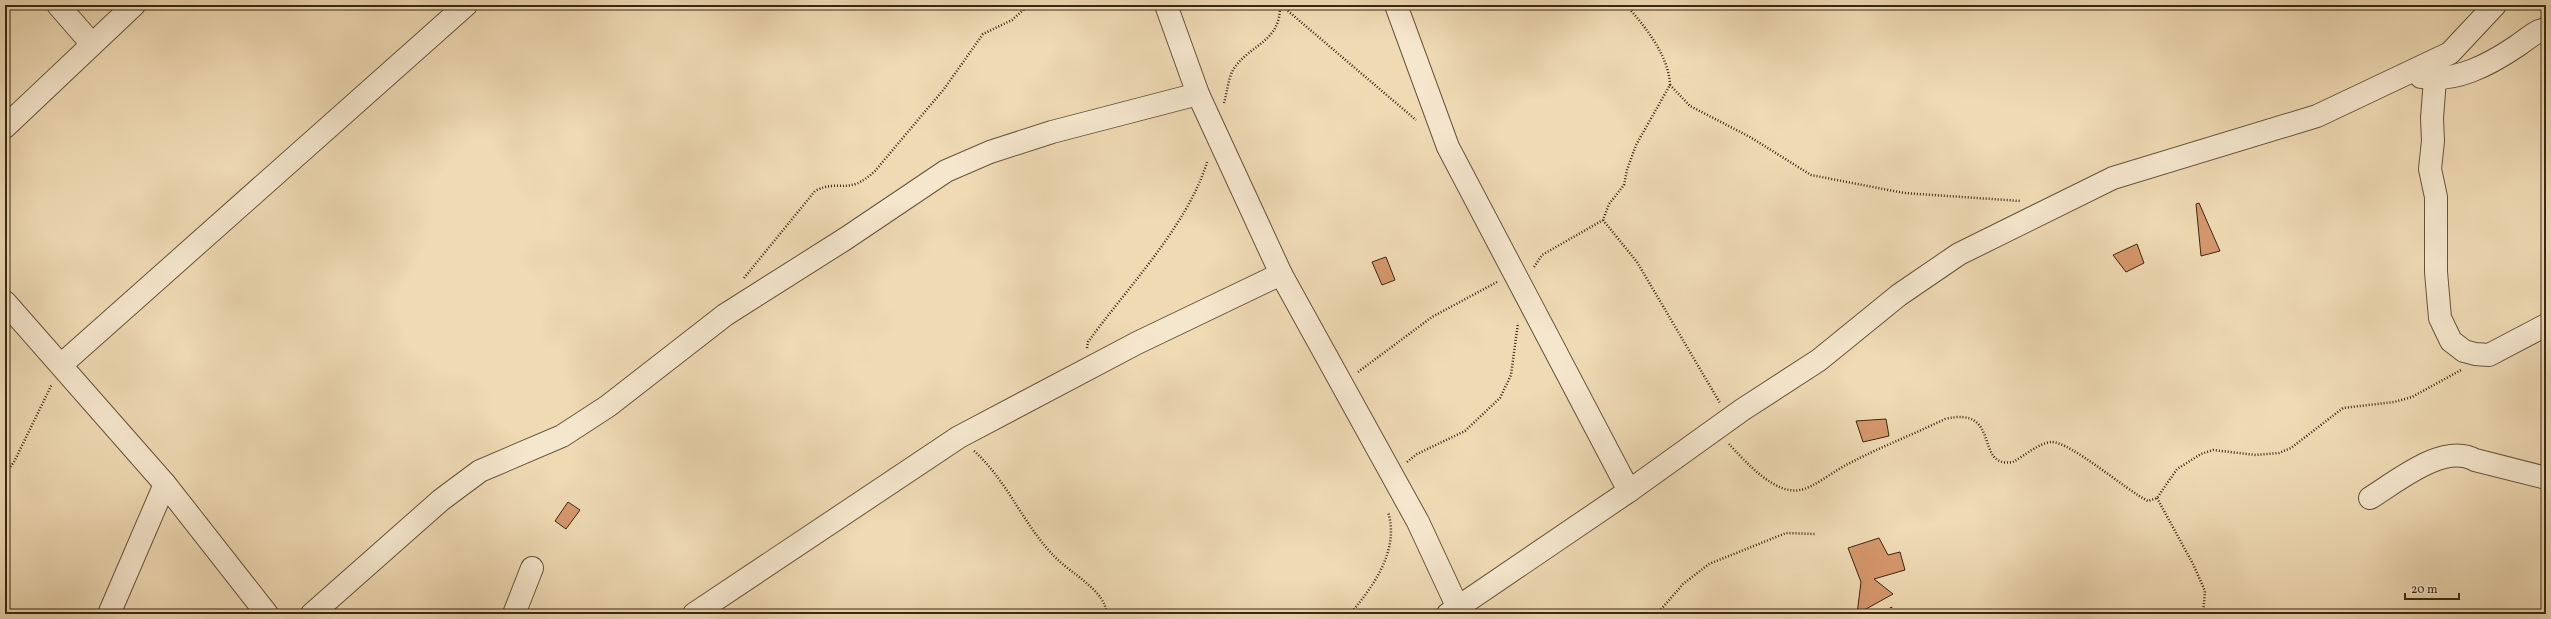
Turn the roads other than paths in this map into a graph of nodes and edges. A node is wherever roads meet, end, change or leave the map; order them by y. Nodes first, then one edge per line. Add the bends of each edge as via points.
1 (58, 5) edge
2 (134, 5) edge
3 (466, 5) edge
4 (1166, 5) edge
5 (1396, 5) edge
6 (2495, 5) edge
7 (2546, 29) edge
8 (92, 43) junction
9 (2406, 74) junction
10 (2435, 79) junction
11 (1198, 94) junction
12 (5, 128) edge
13 (1281, 274) junction
14 (5, 302) edge
15 (2546, 325) edge
16 (61, 365) junction
17 (2546, 478) edge
18 (165, 484) junction
19 (1629, 491) junction
20 (2370, 498) dead end
21 (532, 568) dead end
22 (1453, 611) edge
23 (109, 614) edge
24 (267, 614) edge
25 (312, 614) edge
26 (514, 614) edge
27 (694, 614) edge

1 - 8 street
2 - 8 street
3 - 16 street
4 - 11 street
5 - 19 street via 1448,147
6 - 9 street via 2450,54
7 - 10 street via 2474,70
8 - 12 street
9 - 10 street
9 - 19 street via 2317,116 2113,178 1960,254 1899,295 1819,360 1722,424
10 - 15 street via 2430,169 2436,197 2436,272 2440,318 2451,341 2464,351 2489,355
11 - 13 street
11 - 25 street via 1052,132 990,152 946,171 725,315 608,406 562,436 480,471 441,500
13 - 22 street via 1395,480
13 - 27 street via 1137,343 959,437
14 - 16 street
16 - 18 street
17 - 20 street via 2469,456 2457,455 2435,459
18 - 23 street
18 - 24 street
19 - 22 street
21 - 26 street

